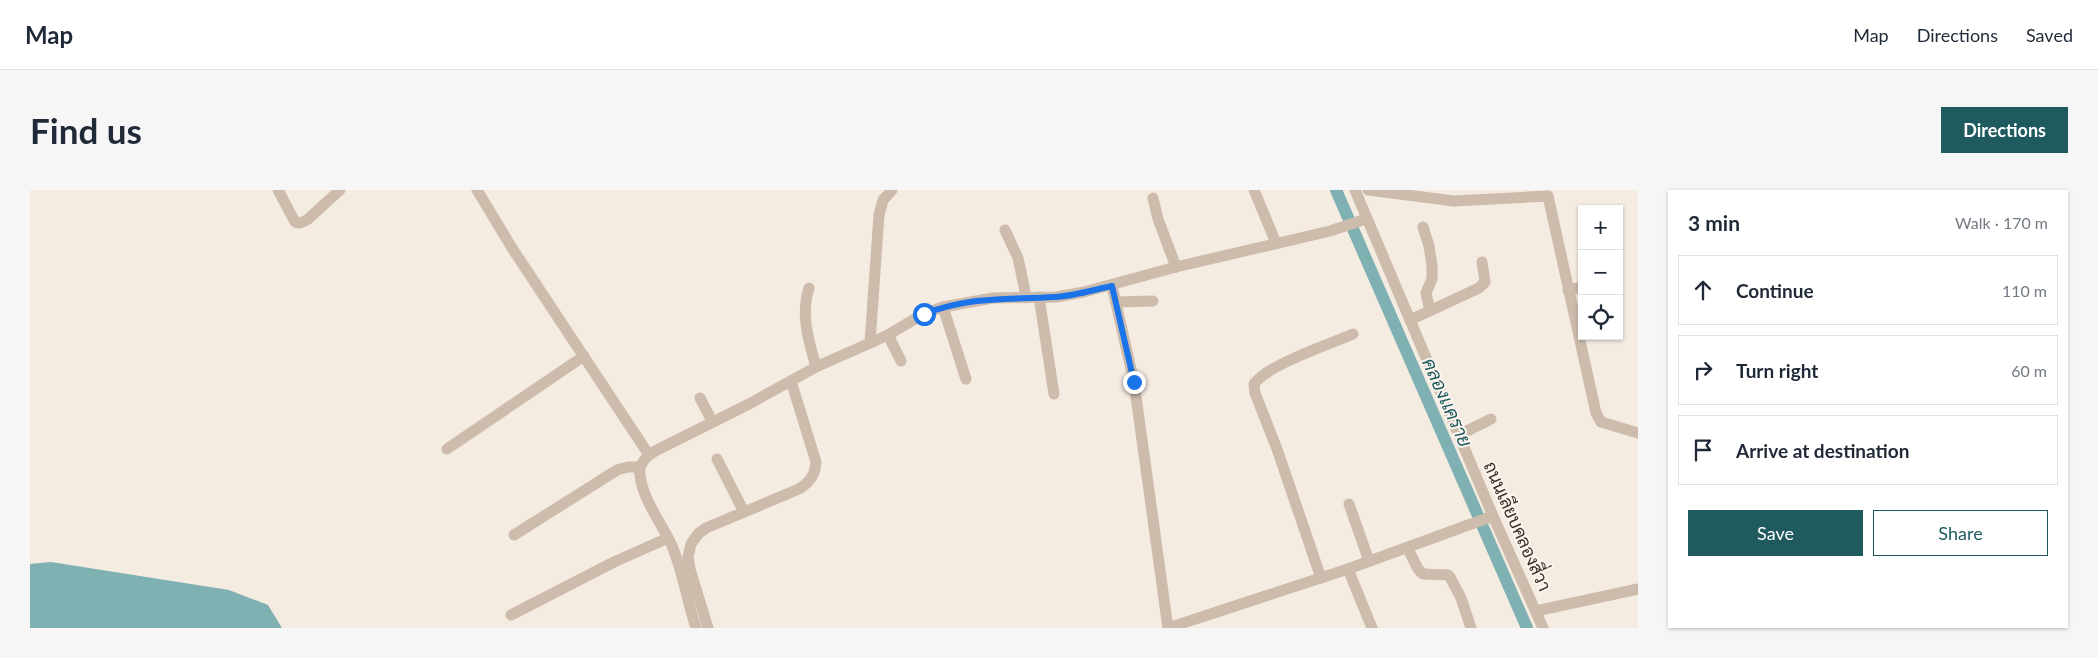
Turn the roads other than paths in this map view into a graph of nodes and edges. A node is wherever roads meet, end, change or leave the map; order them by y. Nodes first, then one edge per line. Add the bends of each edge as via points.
1 (278, 190) edge
2 (340, 190) edge
3 (477, 190) edge
4 (892, 190) edge
5 (1254, 190) edge
6 (1355, 190) edge
7 (1368, 190) edge
8 (1549, 193) edge
9 (1153, 198) dead end
10 (1366, 219) junction
11 (1422, 228) dead end
12 (1005, 230) dead end
13 (1276, 243) junction
14 (1482, 262) dead end
15 (1176, 267) junction
16 (1112, 286) junction
17 (809, 288) dead end
18 (1578, 288) edge
19 (1568, 290) junction
20 (1026, 296) junction
21 (1039, 297) junction
22 (1153, 301) dead end
23 (1116, 302) junction
24 (943, 307) junction
25 (1430, 311) junction
26 (1410, 320) junction
27 (1353, 334) dead end
28 (888, 335) junction
29 (870, 343) junction
30 (584, 356) junction
31 (902, 360) dead end
32 (816, 367) junction
33 (966, 379) dead end
34 (791, 381) junction
35 (1054, 394) dead end
36 (700, 398) dead end
37 (1491, 419) dead end
38 (712, 421) junction
39 (1638, 433) edge
40 (1459, 435) junction
41 (446, 449) dead end
42 (649, 455) junction
43 (717, 459) dead end
44 (640, 467) junction
45 (1349, 504) dead end
46 (744, 512) junction
47 (1489, 518) junction
48 (514, 535) dead end
49 (668, 538) junction
50 (1408, 549) junction
51 (1368, 561) junction
52 (1348, 570) junction
53 (1320, 578) junction
54 (1638, 589) edge
55 (1536, 611) junction
56 (511, 615) dead end
57 (696, 628) edge
58 (708, 628) edge
59 (1168, 628) edge
60 (1372, 628) edge
61 (1471, 628) edge
62 (1543, 628) edge

1 - 2 street via 290,217 300,223
3 - 30 street
4 - 29 street via 883,200 879,215
5 - 13 street
6 - 10 street, ถนนเลียบคลองสี่วา
7 - 8 street via 1454,201
8 - 19 street
9 - 15 street
10 - 13 street
10 - 26 street, ถนนเลียบคลองสี่วา
11 - 25 street via 1432,265 1432,278 1426,293
12 - 20 street via 1021,267
13 - 15 street
14 - 25 street via 1485,282
15 - 16 street
16 - 21 street via 1056,297
16 - 23 street
17 - 32 street via 805,318
18 - 19 street
19 - 39 street via 1596,413 1601,422
20 - 21 street
20 - 24 street
21 - 35 street
22 - 23 street
23 - 59 street via 1134,382
24 - 28 street
24 - 33 street
25 - 26 street
26 - 40 street, ถนนเลียบคลองสี่วา
27 - 53 street via 1282,365 1254,384
28 - 29 street
28 - 31 street
29 - 32 street
30 - 41 street
30 - 42 street
32 - 34 street
34 - 38 street
34 - 46 street via 816,462 815,472 808,484
36 - 38 street
37 - 40 street
38 - 42 street
40 - 47 street, ถนนเลียบคลองสี่วา
42 - 44 street
43 - 46 street
44 - 48 street via 628,466 617,470
44 - 49 street via 645,494
45 - 51 street
46 - 58 street via 706,528 691,544 690,569
47 - 50 street
47 - 55 street, ถนนเลียบคลองสี่วา
49 - 56 street
49 - 57 street via 679,564
50 - 51 street
50 - 61 street via 1423,574 1450,577
51 - 52 street
52 - 53 street
52 - 60 street
53 - 59 street
54 - 55 street
55 - 62 street, ถนนเลียบคลองสี่วา

